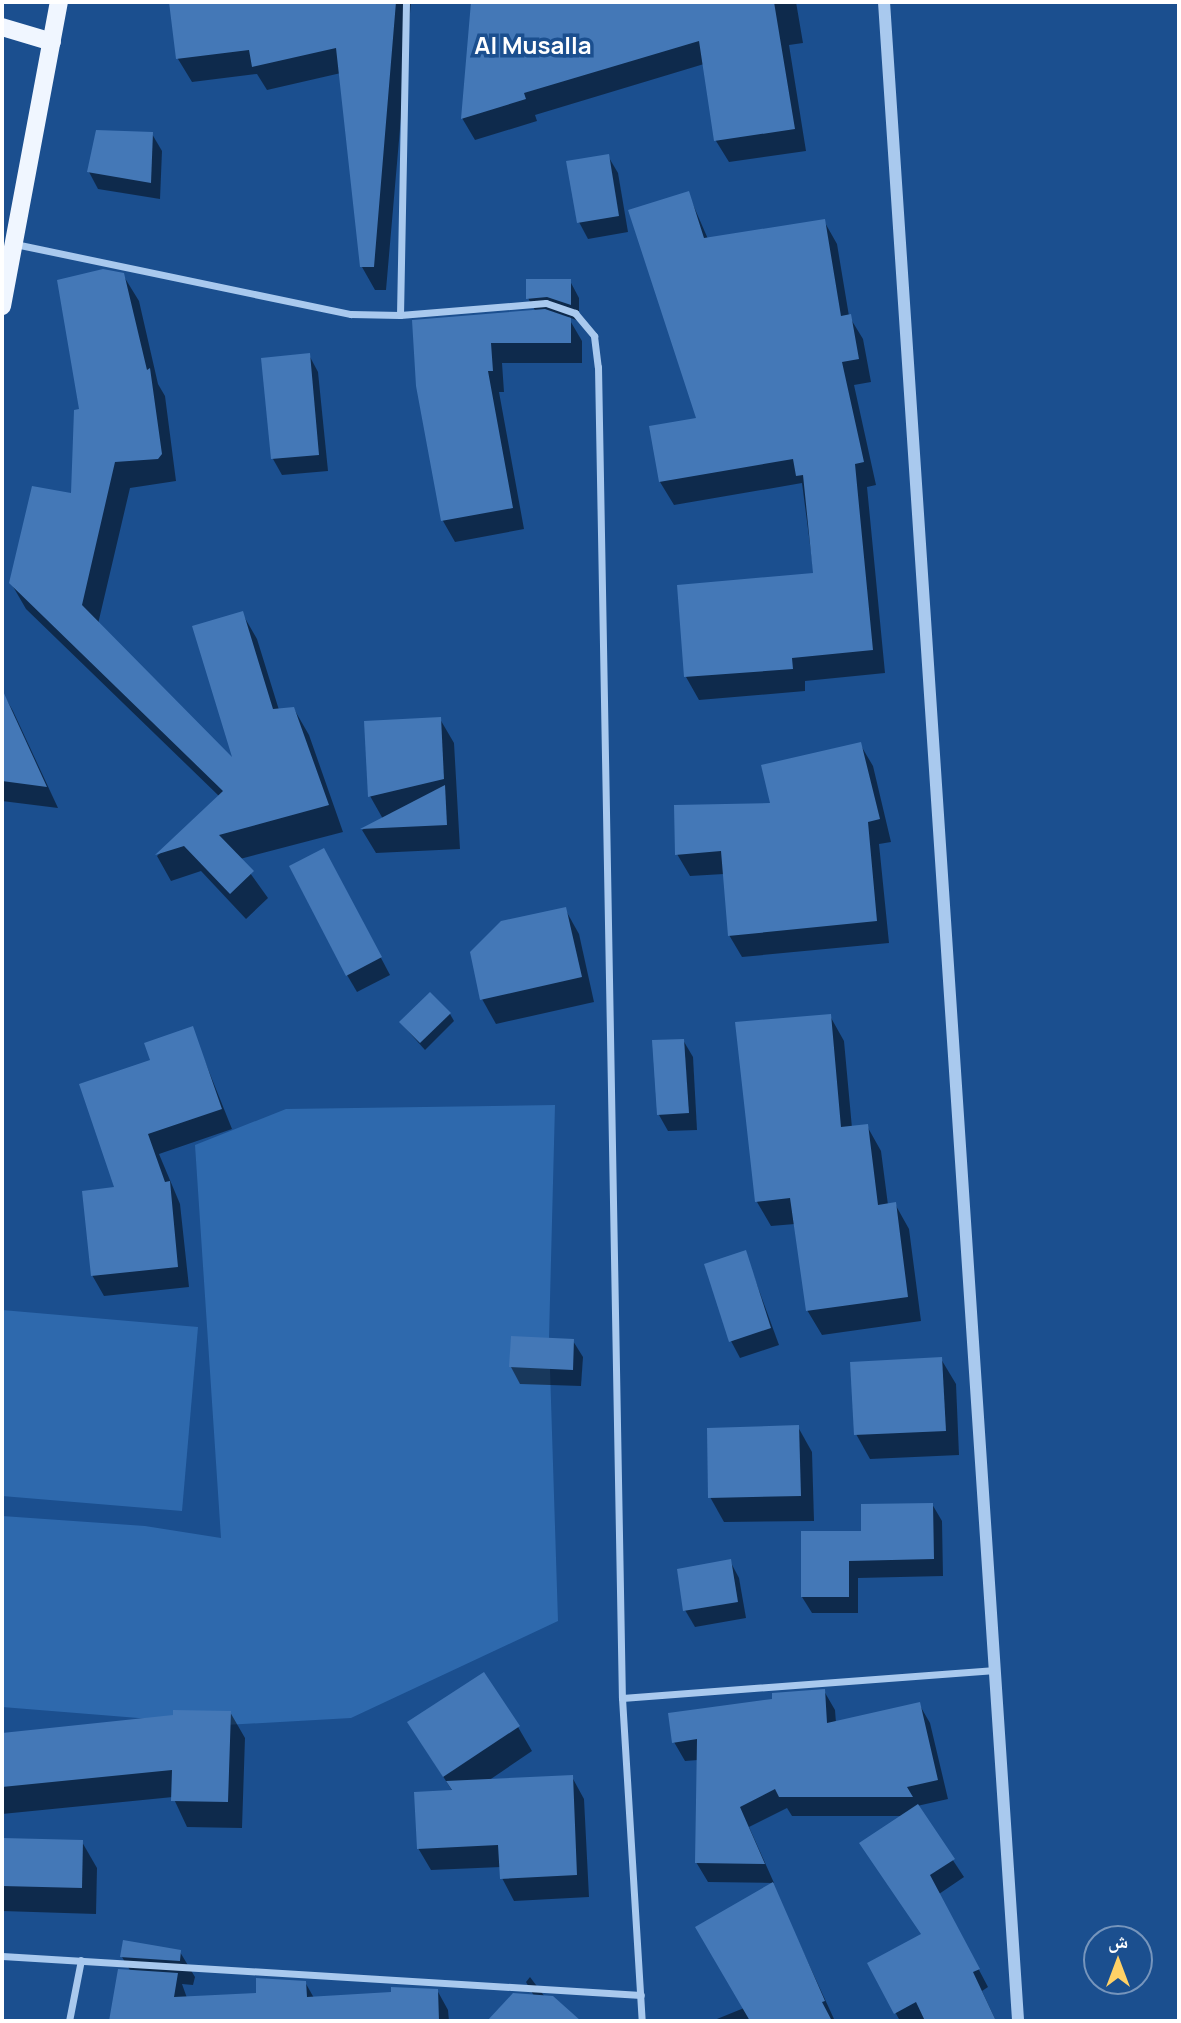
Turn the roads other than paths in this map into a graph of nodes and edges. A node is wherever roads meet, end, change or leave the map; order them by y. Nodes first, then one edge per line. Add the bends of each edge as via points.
1 (59, 2) edge
2 (406, 2) edge
3 (884, 2) edge
4 (2, 27) edge
5 (52, 42) junction
6 (14, 243) junction
7 (2, 306) edge
8 (400, 315) junction
9 (992, 1670) junction
10 (622, 1698) junction
11 (2, 1956) edge
12 (80, 1960) junction
13 (641, 1995) junction
14 (69, 2021) edge
15 (642, 2021) edge
16 (1018, 2021) edge

1 - 5 main road
2 - 8 street
3 - 9 street
4 - 5 main road
5 - 6 main road
6 - 7 main road
6 - 8 street via 351,314
8 - 10 street via 545,303 575,313 594,336
9 - 10 street
9 - 16 street
10 - 13 street
11 - 12 street
12 - 13 street
12 - 14 street
13 - 15 street

